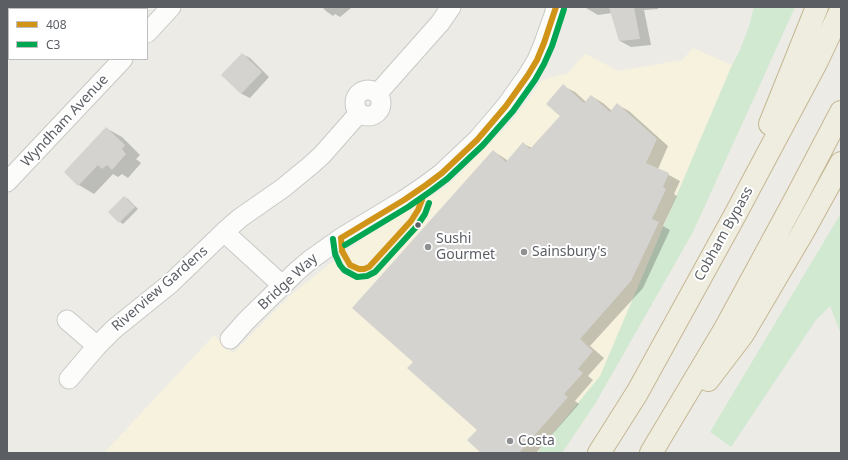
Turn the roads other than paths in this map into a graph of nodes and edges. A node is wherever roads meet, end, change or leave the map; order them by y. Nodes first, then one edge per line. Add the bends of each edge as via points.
1 (171, 7) edge
2 (451, 7) edge
3 (556, 7) edge
4 (816, 7) edge
5 (841, 10) edge
6 (148, 32) edge
7 (807, 57) junction
8 (118, 61) edge
9 (841, 112) edge
10 (841, 163) edge
11 (7, 182) edge
12 (224, 232) junction
13 (282, 285) junction
14 (67, 320) dead end
15 (230, 339) dead end
16 (97, 346) junction
17 (69, 379) dead end
18 (599, 453) edge
19 (652, 453) edge

1 - 6 street
2 - 12 street, Riverview Gardens via 377,94 381,102 376,113 372,116 360,113 311,165
3 - 13 street, Bridge Way via 537,60 506,106 477,140 426,185 325,248
4 - 7 highway
5 - 7 highway, Cobham Bypass
7 - 18 highway, Cobham Bypass via 735,215 637,393
8 - 11 street, Wyndham Avenue
9 - 19 highway via 725,329
10 - 19 highway via 743,334
12 - 13 street
12 - 16 street, Riverview Gardens via 171,283
13 - 15 street, Bridge Way
14 - 16 street
16 - 17 street, Riverview Gardens

